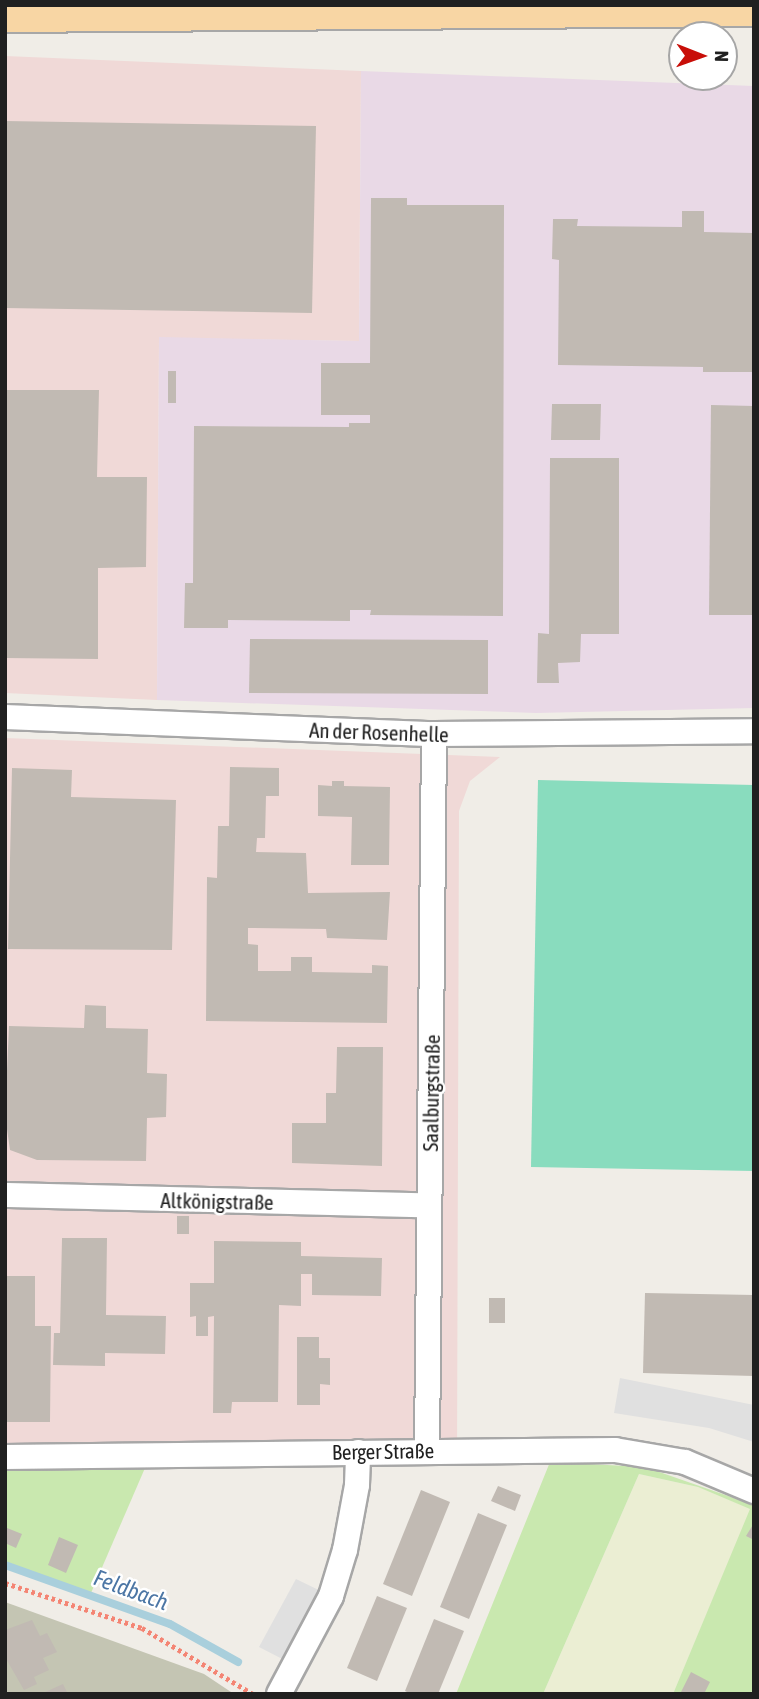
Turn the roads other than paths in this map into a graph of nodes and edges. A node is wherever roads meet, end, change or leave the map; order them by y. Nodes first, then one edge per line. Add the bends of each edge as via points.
1 (754, 7) edge
2 (5, 13) edge
3 (5, 717) edge
4 (754, 731) edge
5 (434, 734) junction
6 (5, 1195) edge
7 (429, 1205) junction
8 (427, 1451) junction
9 (358, 1452) junction
10 (5, 1457) edge
11 (754, 1491) edge
12 (279, 1694) edge

1 - 2 main road
3 - 5 street, An der Rosenhelle
4 - 5 street, An der Rosenhelle
5 - 7 street, Saalburgstraße
6 - 7 street, Altkönigstraße
7 - 8 street, Saalburgstraße
8 - 9 street, Berger Straße
8 - 11 street, Berger Straße via 632,1451 685,1462
9 - 10 street, Berger Straße
9 - 12 street via 345,1550 331,1596

